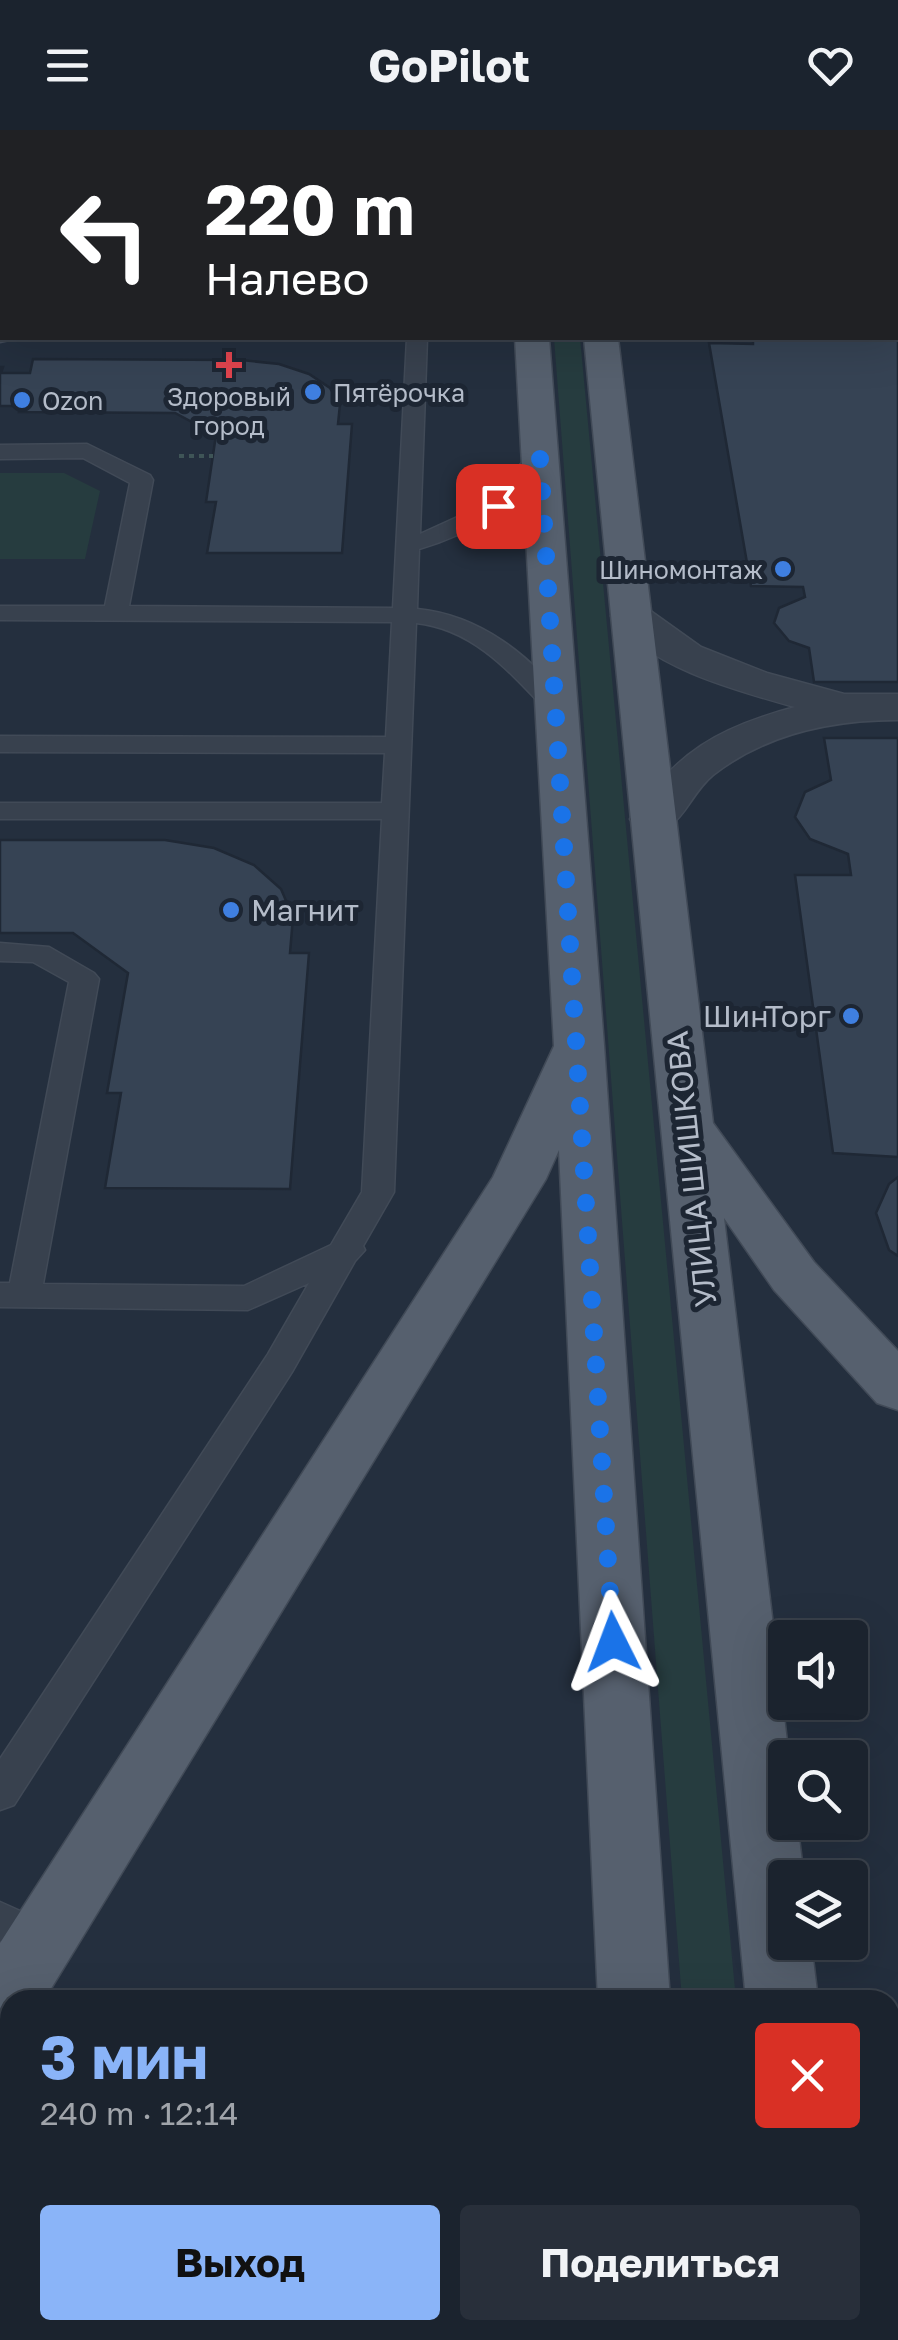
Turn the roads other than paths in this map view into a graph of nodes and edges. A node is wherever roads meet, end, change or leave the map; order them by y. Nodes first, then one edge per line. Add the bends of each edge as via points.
1 (417, 340) edge
2 (532, 340) edge
3 (602, 340) edge
4 (0, 452) edge
5 (540, 458) junction
6 (408, 545) junction
7 (0, 613) edge
8 (116, 614) junction
9 (405, 614) junction
10 (631, 616) junction
11 (556, 706) junction
12 (843, 707) junction
13 (898, 707) edge
14 (0, 744) edge
15 (399, 746) junction
16 (0, 811) edge
17 (395, 811) junction
18 (653, 819) junction
19 (0, 952) edge
20 (578, 1045) junction
21 (686, 1124) junction
22 (348, 1250) junction
23 (12, 1295) edge
24 (898, 1388) edge
25 (0, 1793) edge
26 (20, 1931) edge
27 (4, 1990) edge
28 (633, 1990) edge
29 (781, 1990) edge

1 - 6 lane
2 - 5 main road
3 - 10 main road, УЛИЦА ШИШКОВА
4 - 8 lane via 86,451 142,480
5 - 6 lane via 498,506 446,535
5 - 11 main road
6 - 9 lane
7 - 8 lane
8 - 9 lane
9 - 11 lane via 444,619 506,653
9 - 15 lane
10 - 12 street via 686,656
10 - 18 main road, УЛИЦА ШИШКОВА
11 - 20 main road
12 - 13 street
12 - 18 street via 755,731 696,767
14 - 15 lane
15 - 17 lane
16 - 17 lane
17 - 22 lane via 378,1192
18 - 21 main road, УЛИЦА ШИШКОВА
19 - 23 lane via 40,952 84,979
20 - 26 main road via 519,1179
20 - 28 main road
21 - 24 main road via 794,1276
21 - 29 main road, УЛИЦА ШИШКОВА
22 - 23 lane via 248,1298
22 - 25 lane
26 - 27 main road

